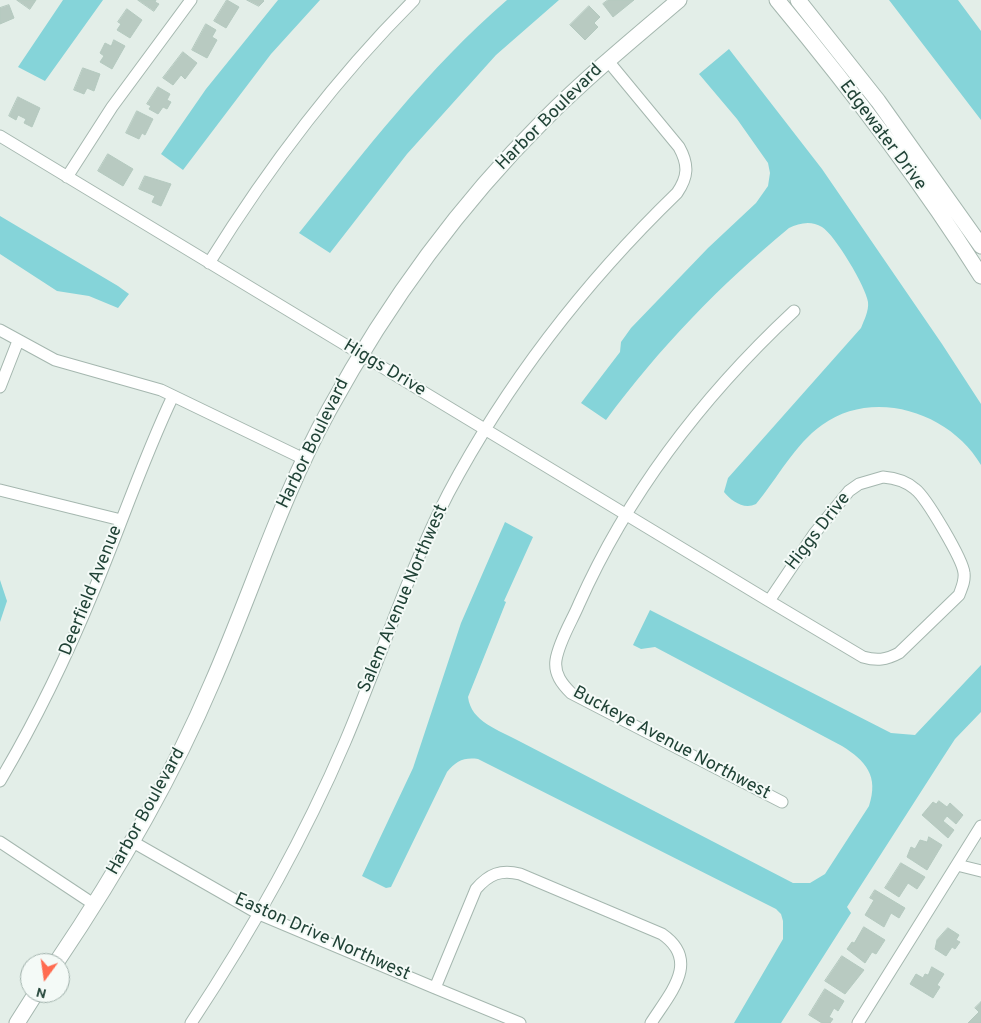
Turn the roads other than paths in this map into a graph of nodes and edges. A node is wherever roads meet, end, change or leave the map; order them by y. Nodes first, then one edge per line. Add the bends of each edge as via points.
1 (191, 0) edge
2 (414, 0) edge
3 (680, 0) edge
4 (777, 0) edge
5 (798, 0) edge
6 (608, 60) junction
7 (0, 136) edge
8 (67, 177) junction
9 (981, 246) edge
10 (209, 262) junction
11 (981, 276) edge
12 (794, 311) dead end
13 (0, 330) edge
14 (18, 341) junction
15 (360, 354) junction
16 (0, 387) edge
17 (173, 396) junction
18 (485, 429) junction
19 (304, 458) junction
20 (0, 490) edge
21 (626, 515) junction
22 (121, 520) junction
23 (769, 601) junction
24 (0, 781) edge
25 (782, 802) dead end
26 (981, 826) edge
27 (0, 842) edge
28 (133, 842) junction
29 (957, 864) junction
30 (981, 871) edge
31 (95, 905) junction
32 (259, 914) junction
33 (63, 953) edge
34 (435, 988) junction
35 (30, 1003) edge
36 (17, 1023) edge
37 (191, 1023) edge
38 (520, 1023) edge
39 (651, 1023) edge
40 (858, 1023) edge

1 - 8 street via 117,99
2 - 10 street via 310,117 263,180
3 - 6 street, Harbor Boulevard
4 - 11 street, Edgewater Drive via 885,136
5 - 9 street, Edgewater Drive via 878,101
6 - 15 street, Harbor Boulevard via 545,119 486,183 418,267
6 - 18 street, Salem Avenue Northwest via 679,147 687,171 684,183 572,305 531,358
7 - 8 street, Higgs Drive
8 - 10 street, Higgs Drive
10 - 15 street, Higgs Drive
12 - 21 street, Buckeye Avenue Northwest via 711,397 658,466
13 - 14 street
14 - 16 street
14 - 17 street via 55,360 138,382
15 - 18 street, Higgs Drive
15 - 19 street, Harbor Boulevard
17 - 19 street
17 - 22 street, Deerfield Avenue
18 - 21 street, Higgs Drive
18 - 32 street, Salem Avenue Northwest via 447,496 344,743
19 - 28 street, Harbor Boulevard via 212,685
20 - 22 street
21 - 23 street, Higgs Drive
21 - 25 street, Buckeye Avenue Northwest via 564,637 556,660 562,684 571,693
22 - 24 street, Deerfield Avenue via 74,637
23 - 23 street, Higgs Drive via 814,534 849,492 865,481 883,476 902,480 918,490 964,571 964,584 959,595 899,653 888,659 863,658
26 - 29 street
27 - 31 street
28 - 31 street, Harbor Boulevard
28 - 32 street, Easton Drive Northwest
29 - 30 street
29 - 40 street
31 - 33 street, Harbor Boulevard
32 - 34 street, Easton Drive Northwest
32 - 37 street, Salem Avenue Northwest
34 - 38 street, Easton Drive Northwest
34 - 39 street via 476,889 484,879 508,871 662,934 672,941 682,963 680,976
35 - 36 street

